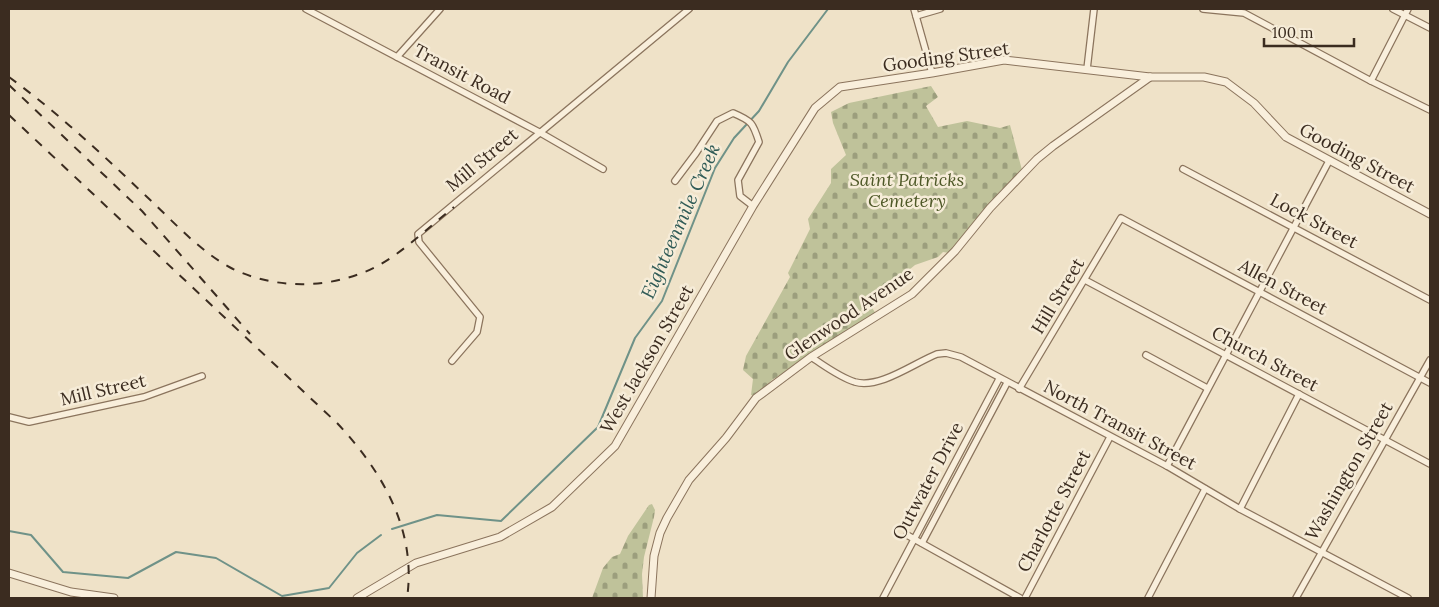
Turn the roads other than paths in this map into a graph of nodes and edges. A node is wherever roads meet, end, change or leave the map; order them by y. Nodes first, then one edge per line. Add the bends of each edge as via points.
1 (306, 9) edge
2 (440, 9) edge
3 (689, 9) edge
4 (914, 9) edge
5 (940, 9) edge
6 (1094, 9) edge
7 (1203, 9) edge
8 (1393, 9) edge
9 (1408, 9) edge
10 (1405, 15) junction
11 (916, 16) junction
12 (1430, 28) edge
13 (397, 57) junction
14 (1087, 70) junction
15 (932, 73) junction
16 (1150, 77) junction
17 (1371, 81) junction
18 (1430, 110) edge
19 (539, 132) junction
20 (1329, 161) junction
21 (603, 169) dead end
22 (1183, 169) dead end
23 (675, 180) dead end
24 (753, 206) junction
25 (1430, 214) edge
26 (1121, 218) joint
27 (1294, 228) junction
28 (1085, 280) junction
29 (1259, 291) junction
30 (1430, 300) edge
31 (1224, 354) junction
32 (1146, 355) dead end
33 (811, 357) junction
34 (1430, 360) edge
35 (452, 361) dead end
36 (202, 376) dead end
37 (1421, 377) junction
38 (999, 379) junction
39 (1430, 382) edge
40 (1007, 383) junction
41 (1207, 388) junction
42 (1020, 389) junction
43 (1299, 394) junction
44 (9, 417) edge
45 (1110, 437) junction
46 (1384, 439) junction
47 (1430, 464) edge
48 (1166, 466) junction
49 (1205, 489) junction
50 (1240, 509) junction
51 (907, 535) dead end
52 (914, 539) junction
53 (922, 543) junction
54 (1322, 551) junction
55 (9, 574) edge
56 (1395, 595) edge
57 (114, 598) edge
58 (358, 598) edge
59 (651, 598) edge
60 (883, 598) edge
61 (1020, 598) edge
62 (1025, 598) edge
63 (1148, 598) edge
64 (1296, 598) edge
65 (1408, 598) edge

1 - 13 street, Transit Road
2 - 13 street
3 - 19 street, Mill Street
4 - 11 street
5 - 11 street
6 - 14 street
7 - 17 street via 1244,13
8 - 10 street
9 - 10 street
10 - 12 street
10 - 17 street
11 - 15 street
13 - 19 street, Transit Road
14 - 15 street, Gooding Street via 1004,60
14 - 16 street, Gooding Street
15 - 24 street, Gooding Street via 840,87 815,108
16 - 20 street, Gooding Street via 1204,77 1226,82 1254,103 1286,137
16 - 33 street, Glenwood Avenue via 1037,159 912,294
17 - 18 street
19 - 21 street, Transit Road
19 - 35 street, Mill Street via 418,234 420,242 480,317 477,332
20 - 25 street, Gooding Street
20 - 27 street
22 - 27 street, Lock Street
23 - 24 street via 718,121 733,113 748,119 759,142 738,180 740,196
24 - 58 street, West Jackson Street via 620,438 608,453 552,507 500,537 416,563
26 - 28 street, Hill Street
26 - 29 street, Allen Street
27 - 29 street
27 - 30 street, Lock Street
28 - 31 street, Church Street
28 - 42 street, Hill Street
29 - 31 street
29 - 37 street, Allen Street
31 - 41 street
31 - 43 street, Church Street
32 - 41 street
33 - 38 street, North Transit Street via 847,379 864,383 946,353
33 - 59 street, Glenwood Avenue via 756,398 729,440 689,480 660,533 654,556
34 - 37 street, Washington Street
36 - 44 street, Mill Street via 144,397 29,422
37 - 39 street, Allen Street
37 - 46 street, Washington Street
38 - 40 street, North Transit Street
38 - 52 street, Outwater Drive
40 - 42 street, North Transit Street
40 - 53 street, Outwater Drive
41 - 48 street
42 - 45 street, North Transit Street
43 - 46 street, Church Street
43 - 50 street
45 - 48 street, North Transit Street
45 - 62 street, Charlotte Street
46 - 47 street, Church Street
46 - 54 street, Washington Street
48 - 49 street, North Transit Street
49 - 50 street, North Transit Street
49 - 63 street
50 - 54 street, North Transit Street
51 - 52 street
52 - 53 street
52 - 60 street, Outwater Drive
53 - 61 street
54 - 56 street, North Transit Street
54 - 64 street, Washington Street
55 - 57 street via 71,592
56 - 65 street, North Transit Street

